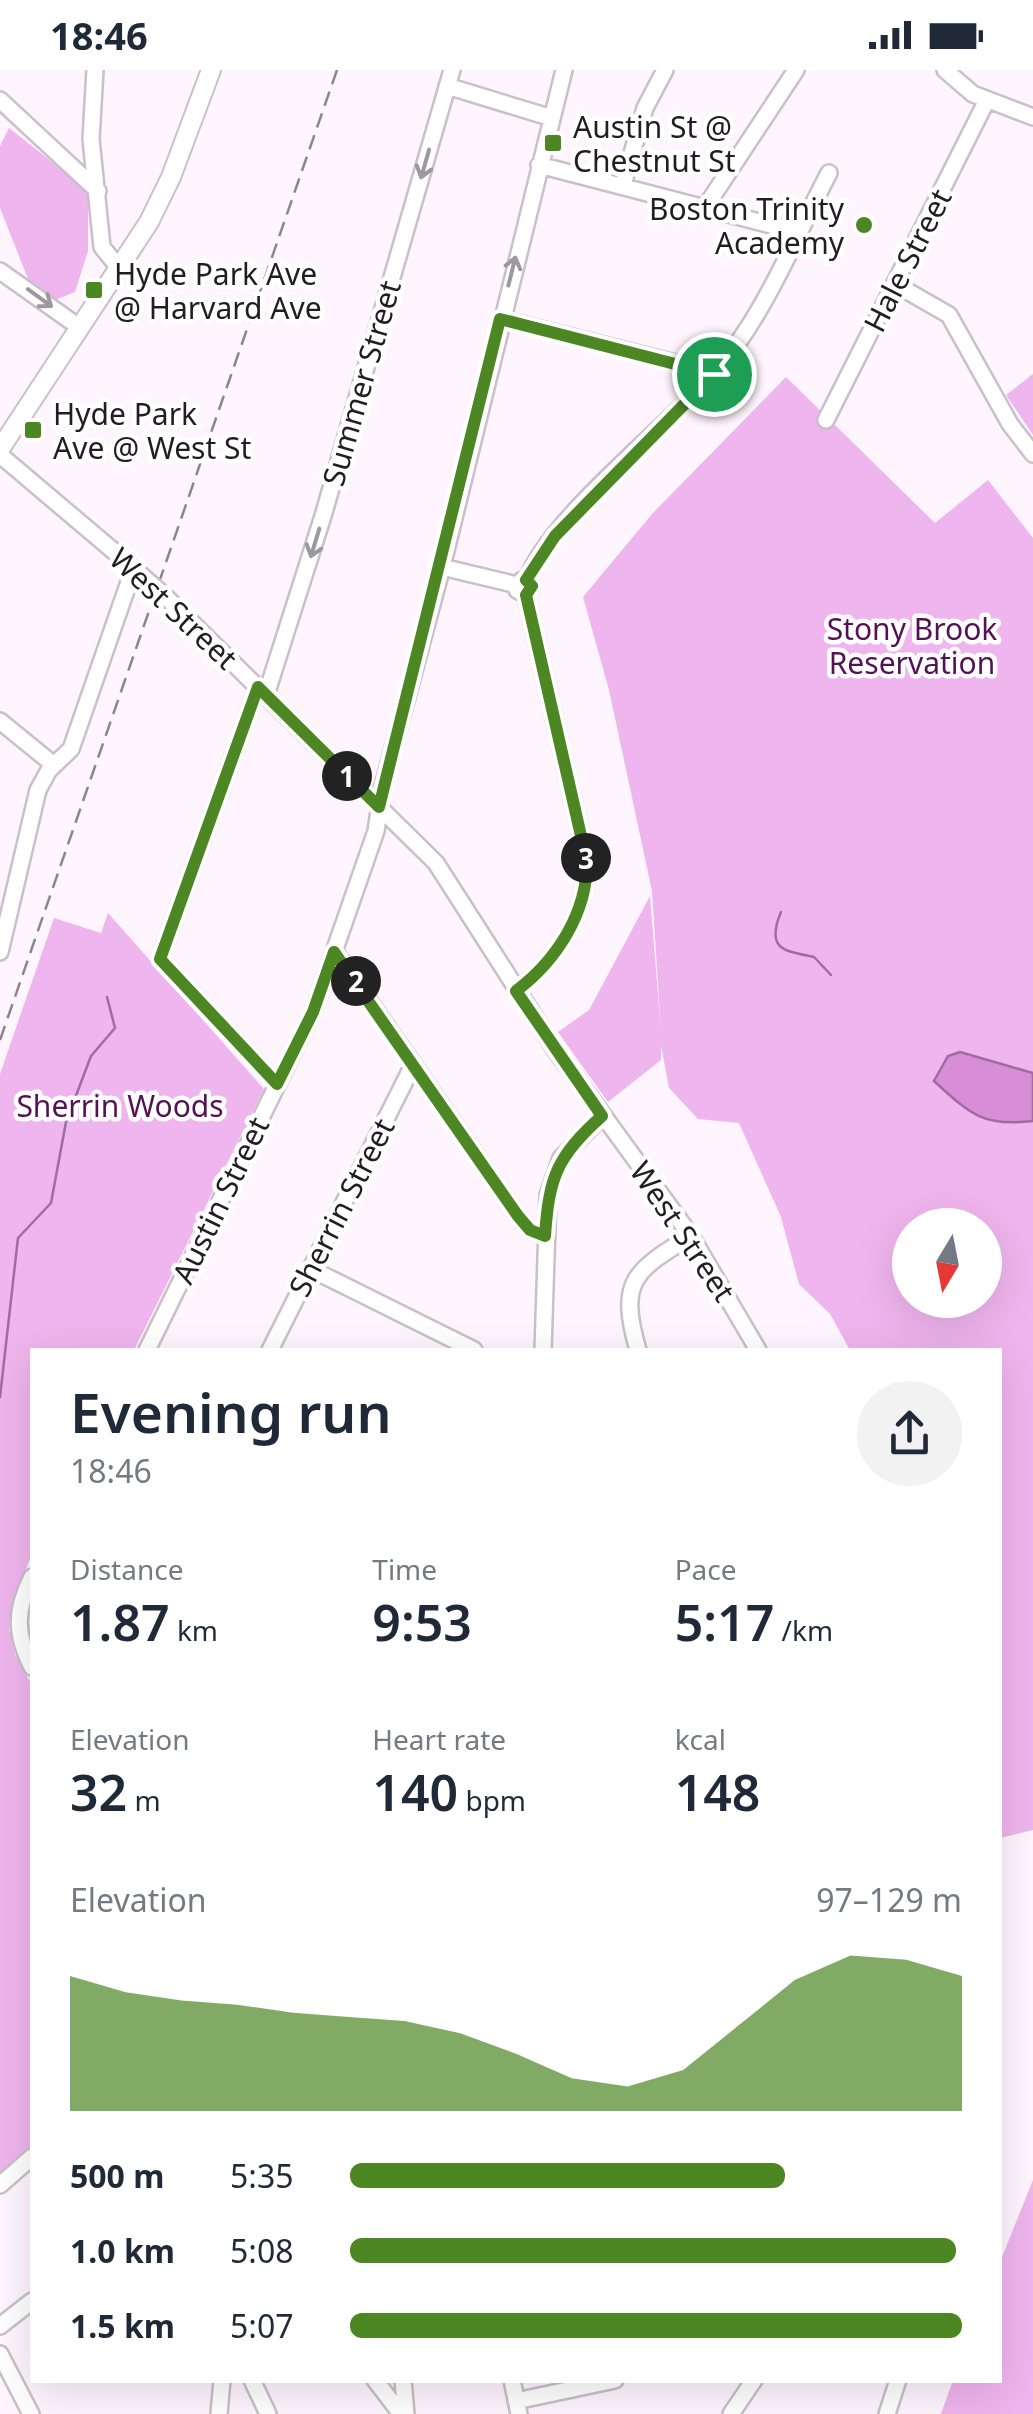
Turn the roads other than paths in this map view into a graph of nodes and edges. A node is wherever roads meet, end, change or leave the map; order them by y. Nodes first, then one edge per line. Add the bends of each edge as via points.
1 (94, 70) edge
2 (211, 70) edge
3 (564, 70) edge
4 (665, 70) edge
5 (796, 70) edge
6 (945, 70) edge
7 (450, 78) edge
8 (0, 100) edge
9 (987, 100) junction
10 (552, 118) junction
11 (1033, 118) edge
12 (539, 164) junction
13 (829, 172) dead end
14 (623, 184) junction
15 (98, 191) junction
16 (706, 206) junction
17 (798, 232) junction
18 (118, 268) junction
19 (0, 270) edge
20 (896, 284) junction
21 (500, 319) junction
22 (80, 327) junction
23 (714, 374) junction
24 (826, 420) dead end
25 (0, 452) edge
26 (1033, 454) edge
27 (442, 567) junction
28 (128, 582) dead end
29 (523, 587) junction
30 (262, 691) junction
31 (0, 720) edge
32 (54, 766) junction
33 (379, 807) junction
34 (7, 902) edge
35 (0, 952) edge
36 (334, 952) junction
37 (516, 991) junction
38 (413, 1065) junction
39 (277, 1084) junction
40 (602, 1116) junction
41 (545, 1236) junction
42 (691, 1236) junction
43 (311, 1269) junction
44 (149, 1348) edge
45 (271, 1348) edge
46 (470, 1348) edge
47 (543, 1348) edge
48 (638, 1348) edge
49 (757, 1348) edge
50 (30, 1582) edge
51 (30, 1663) edge
52 (30, 2158) edge
53 (0, 2184) edge
54 (30, 2303) edge
55 (0, 2326) edge
56 (0, 2354) edge
57 (6, 2381) edge
58 (222, 2383) edge
59 (253, 2383) edge
60 (378, 2383) edge
61 (403, 2383) edge
62 (602, 2383) edge
63 (752, 2383) edge
64 (897, 2383) edge
65 (517, 2407) edge
66 (31, 2414) edge
67 (219, 2414) edge
68 (268, 2414) edge
69 (404, 2414) edge
70 (731, 2414) edge
71 (887, 2414) edge

1 - 15 street via 90,110
2 - 18 main road via 171,177
3 - 10 street, Austin Street
4 - 14 street via 645,108
5 - 16 street
6 - 9 street
7 - 10 street
7 -> 30 street, Summer Street via 323,516
8 - 15 street
9 - 11 street
9 - 20 street, Hale Street
10 - 12 street, Austin Street
12 - 14 street
21 -> 12 street, Austin Street
13 - 17 street
14 - 16 street
15 - 18 street via 102,247
16 - 17 street
17 - 23 street via 741,340
18 - 22 main road
19 -> 22 street
20 - 24 street, Hale Street
20 - 26 street via 950,315
21 - 23 street
21 - 27 street, Austin Street
22 - 25 main road
23 - 29 street via 555,536
25 - 30 street, West Street, bridge
27 - 29 street
27 - 33 street, Austin Street
28 - 32 street via 73,743
29 - 37 street via 587,862 587,889 548,965
30 - 33 street, West Street
30 - 39 street, Summer Street via 160,959
31 - 32 street
32 - 34 street via 38,790
33 - 36 street, Austin Street
33 - 37 street, West Street via 436,863
34 - 35 street
36 - 38 street
36 - 39 street, Austin Street
37 - 40 street, West Street
38 - 41 street via 518,1216
38 - 43 street, Sherrin Street
39 - 44 street, Austin Street
40 - 41 street via 561,1158 548,1195
40 - 42 street, West Street
41 - 47 street
42 - 48 street via 640,1270 630,1287 627,1304
42 - 49 street, West Street
43 - 45 street, Sherrin Street
43 - 46 street
50 - 51 street via 16,1618
52 - 53 street
54 - 55 street
56 - 57 street
57 - 66 street
58 - 67 street
59 - 68 street
60 - 69 street
61 - 69 street
62 - 65 street
63 - 70 street
64 - 71 street

